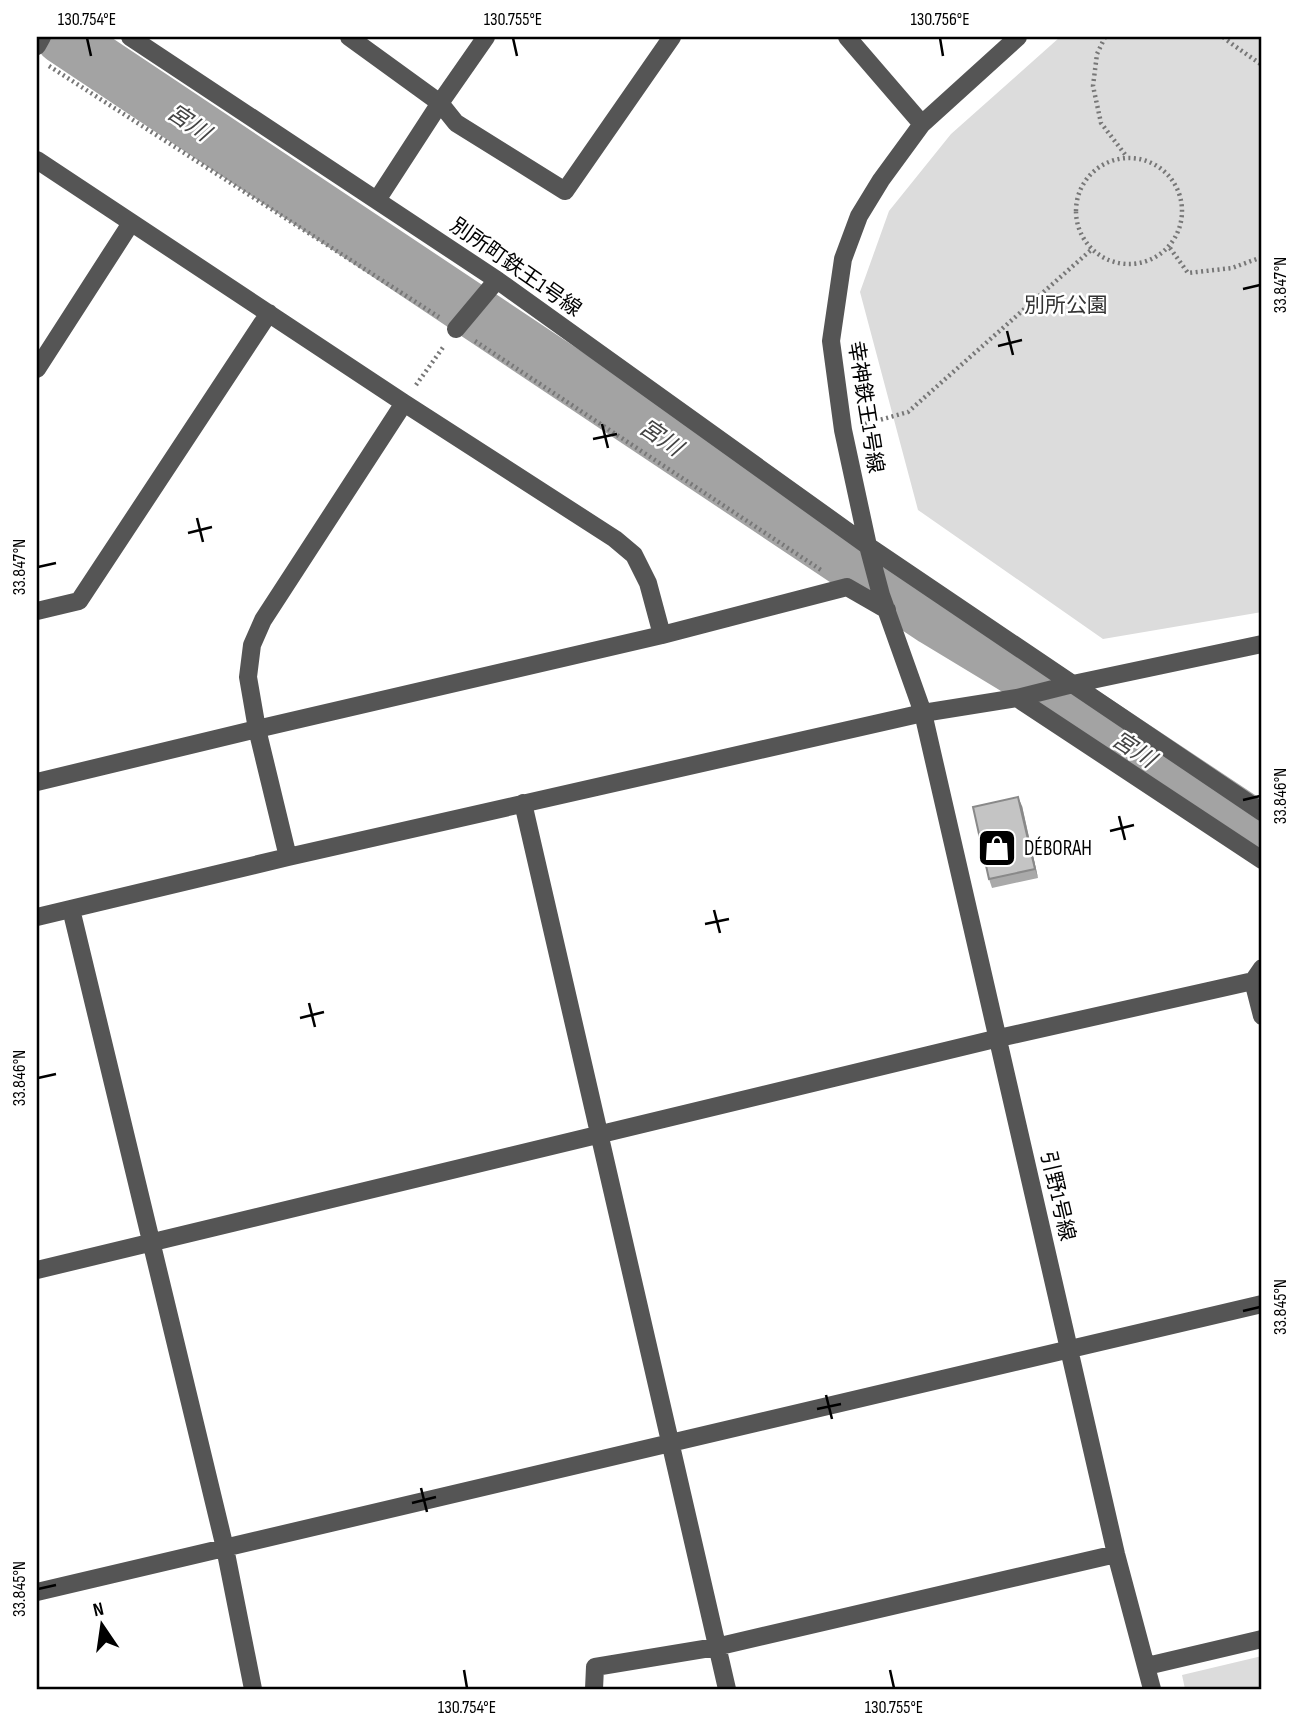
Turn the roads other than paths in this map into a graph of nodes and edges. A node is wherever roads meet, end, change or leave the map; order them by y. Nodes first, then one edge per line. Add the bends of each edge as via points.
1 (42, 37) edge
2 (130, 37) edge
3 (486, 37) edge
4 (672, 37) edge
5 (847, 37) edge
6 (1018, 37) edge
7 (361, 40) edge
8 (37, 46) edge
9 (440, 103) junction
10 (922, 124) junction
11 (37, 160) edge
12 (377, 200) junction
13 (131, 223) junction
14 (497, 280) junction
15 (269, 313) junction
16 (456, 328) road end
17 (37, 369) edge
18 (404, 402) junction
19 (868, 546) junction
20 (884, 602) junction
21 (37, 611) edge
22 (662, 635) junction
23 (1262, 644) edge
24 (1072, 684) junction
25 (1018, 698) junction
26 (923, 713) junction
27 (257, 729) junction
28 (37, 782) edge
29 (523, 803) junction
30 (1262, 812) edge
31 (288, 857) junction
32 (1262, 860) edge
33 (71, 909) junction
34 (37, 917) edge
35 (1258, 974) edge
36 (1262, 1016) edge
37 (999, 1038) junction
38 (599, 1135) junction
39 (152, 1243) junction
40 (37, 1269) edge
41 (1262, 1304) edge
42 (1070, 1349) junction
43 (671, 1442) junction
44 (225, 1548) junction
45 (1116, 1554) junction
46 (37, 1592) edge
47 (1262, 1639) edge
48 (716, 1647) junction
49 (1147, 1666) junction
50 (253, 1689) edge
51 (594, 1689) edge
52 (727, 1689) edge
53 (1152, 1689) edge

1 - 8 street
2 - 12 street, 別所町鉄王1号線
3 - 9 street
4 - 9 street via 565,191 456,123
5 - 10 street
6 - 10 street, 幸神鉄王1号線
7 - 9 street
9 - 12 street
10 - 19 street, 幸神鉄王1号線 via 859,216 843,259 831,341 843,430
11 - 13 street
12 - 14 street, 別所町鉄王1号線
13 - 15 street
13 - 17 street
14 - 16 street
14 - 19 street, 別所町鉄王1号線
15 - 18 street
15 - 21 street via 79,601
18 - 22 street via 634,555 648,583
18 - 27 street via 263,620 252,645 248,677
19 - 20 street, 幸神鉄王1号線
19 - 24 street, 別所町鉄王1号線
20 - 22 street via 847,587
20 - 26 street, 幸神鉄王1号線
22 - 27 street
23 - 24 street
24 - 25 street
24 - 30 street, 別所町鉄王1号線
25 - 26 street
25 - 32 street
26 - 29 street
26 - 37 street, 引野1号線
27 - 28 street
27 - 31 street
29 - 31 street
29 - 38 street
31 - 33 street
33 - 34 street
33 - 39 street
35 - 36 street
35 - 37 street
37 - 38 street
37 - 42 street, 引野1号線
38 - 39 street
38 - 43 street
39 - 40 street
39 - 44 street
41 - 42 street
42 - 43 street
42 - 45 street, 引野1号線
43 - 44 street
43 - 48 street
44 - 46 street
44 - 50 street
45 - 48 street
45 - 49 street, 引野1号線
47 - 49 street
48 - 51 street via 595,1667
48 - 52 street
49 - 53 street, 引野1号線

